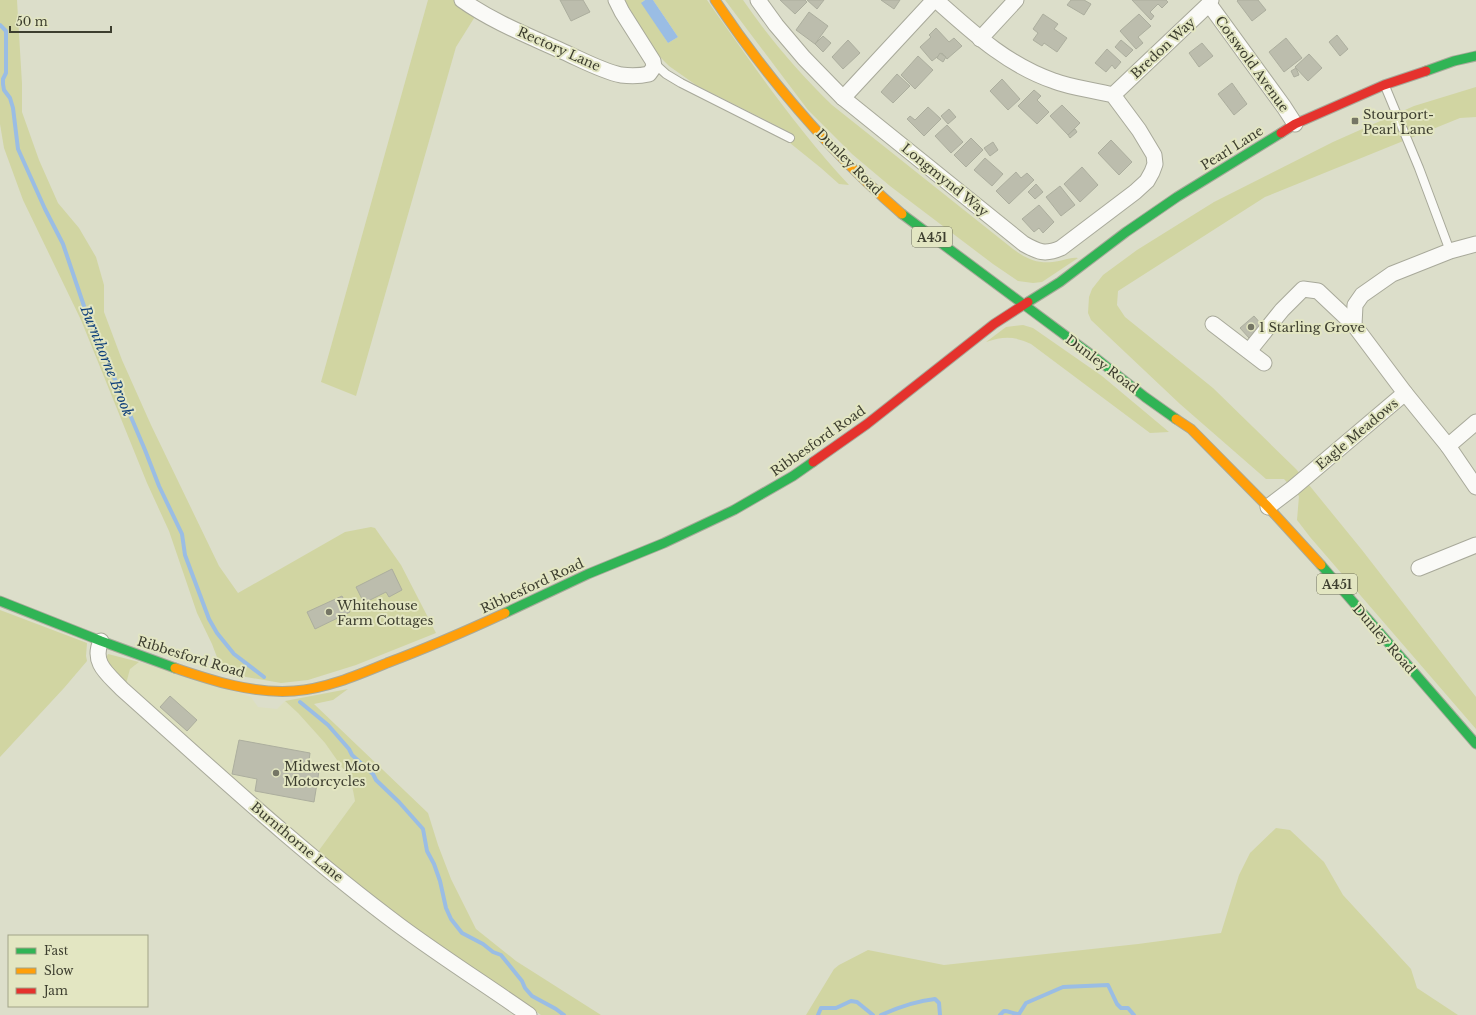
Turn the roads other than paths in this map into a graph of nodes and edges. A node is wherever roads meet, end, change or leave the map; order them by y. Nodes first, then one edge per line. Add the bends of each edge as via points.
1 (462, 0) edge
2 (616, 0) edge
3 (715, 0) edge
4 (758, 0) edge
5 (935, 0) edge
6 (1016, 0) edge
7 (1210, 2) edge
8 (980, 38) junction
9 (1476, 56) edge
10 (653, 62) junction
11 (1384, 85) junction
12 (1113, 95) junction
13 (843, 98) junction
14 (1295, 124) junction
15 (790, 138) dead end
16 (1476, 244) edge
17 (1450, 251) junction
18 (1024, 305) junction
19 (1213, 324) dead end
20 (1354, 325) junction
21 (1249, 351) junction
22 (1264, 363) dead end
23 (1405, 393) junction
24 (1476, 422) edge
25 (1448, 446) junction
26 (1476, 487) edge
27 (1268, 506) junction
28 (1476, 545) edge
29 (1419, 568) dead end
30 (0, 601) edge
31 (101, 641) junction
32 (1476, 744) edge
33 (529, 1015) edge

1 - 10 street, Rectory Lane via 524,34 613,73 633,76 649,74 654,67
2 - 10 street
3 - 18 main road, Dunley Road / A451 via 789,99 870,186 913,223
4 - 13 street, Longmynd Way via 804,58
5 - 8 street
5 - 13 street
6 - 8 street
7 - 12 street, Bredon Way
7 - 14 street, Cotswold Avenue
8 - 12 street via 1020,67 1054,81
9 - 11 main road, Pearl Lane
10 - 15 lane via 681,83
11 - 14 main road, Pearl Lane
11 - 17 lane
12 - 13 street, Longmynd Way via 1154,155 1155,164 1152,172 1147,181 1135,192 1061,248 1051,252 1042,252 1024,244
14 - 18 main road, Pearl Lane via 1177,196 1060,282
16 - 17 street
17 - 20 street via 1392,274 1362,295 1355,305
18 - 27 main road, Dunley Road / A451 via 1191,429
18 - 31 main road, Ribbesford Road via 994,324 806,468 734,510 664,543 588,574 454,638 355,676 310,689 268,691 212,680
19 - 21 street
20 - 21 street, Eagle Meadows via 1318,291 1303,290 1282,310
20 - 23 street, Eagle Meadows
21 - 22 street
23 - 25 street
23 - 27 street, Eagle Meadows via 1293,488
24 - 25 street
25 - 26 street
27 - 32 main road, Dunley Road / A451
28 - 29 street
30 - 31 main road, Ribbesford Road
31 - 33 street, Burnthorne Lane via 98,659 105,671 259,812 400,926

